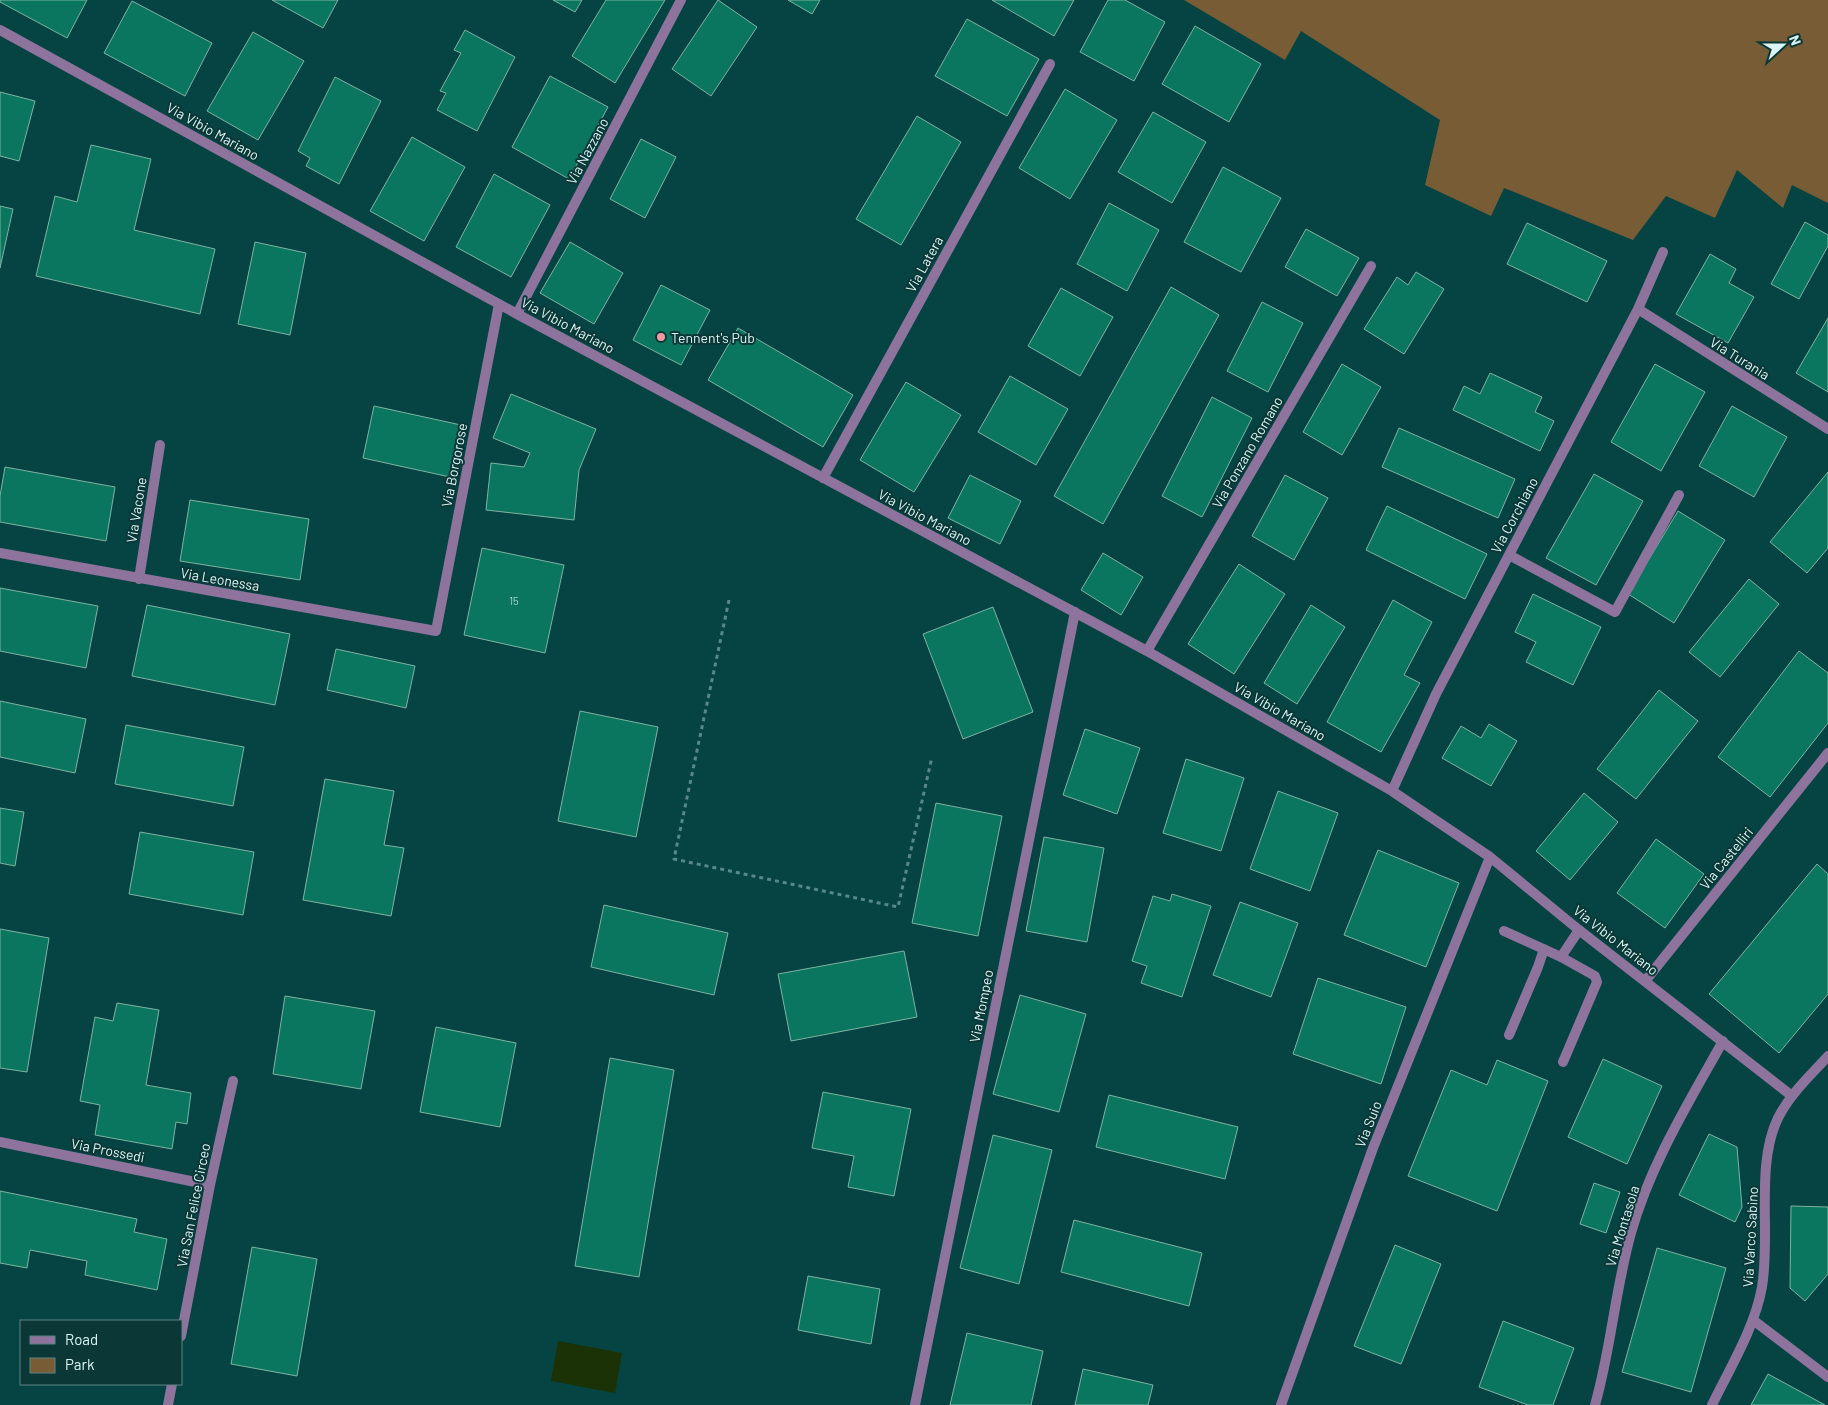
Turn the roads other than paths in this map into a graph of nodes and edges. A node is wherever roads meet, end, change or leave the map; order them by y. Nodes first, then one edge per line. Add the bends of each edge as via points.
1 (681, 0) edge
2 (0, 30) edge
3 (1050, 64) dead end
4 (1663, 252) dead end
5 (1371, 266) dead end
6 (499, 304) junction
7 (1638, 309) junction
8 (517, 314) junction
9 (1828, 429) edge
10 (160, 445) dead end
11 (823, 478) junction
12 (1679, 495) dead end
13 (0, 553) edge
14 (1509, 555) junction
15 (139, 579) junction
16 (1075, 612) junction
17 (436, 631) joint
18 (1147, 651) junction
19 (1828, 753) edge
20 (1392, 791) junction
21 (1490, 857) junction
22 (1579, 930) junction
23 (1504, 932) dead end
24 (1544, 949) junction
25 (1561, 957) junction
26 (1646, 980) junction
27 (1509, 1035) dead end
28 (1723, 1040) junction
29 (1828, 1056) edge
30 (1563, 1062) dead end
31 (233, 1081) dead end
32 (1792, 1096) junction
33 (0, 1142) edge
34 (210, 1185) junction
35 (1753, 1320) junction
36 (182, 1331) edge
37 (1828, 1377) edge
38 (172, 1385) edge
39 (168, 1405) edge
40 (915, 1405) edge
41 (1281, 1405) edge
42 (1595, 1405) edge
43 (1712, 1405) edge

1 - 8 street, Via Nazzano
2 - 6 street, Via Vibio Mariano
3 - 11 street, Via Latera
4 - 7 street, Via Corchiano
5 - 18 street, Via Ponzano Romano
6 - 8 street, Via Vibio Mariano
6 - 17 street, Via Borgorose
7 - 9 street, Via Turania
7 - 14 street, Via Corchiano
8 - 11 street, Via Vibio Mariano
10 - 15 street, Via Vacone
11 - 16 street, Via Vibio Mariano
12 - 14 street via 1615,612
13 - 15 street, Via Leonessa
14 - 20 street, Via Corchiano via 1436,694
15 - 17 street, Via Leonessa
16 - 18 street, Via Vibio Mariano
16 - 40 street, Via Mompeo
18 - 20 street, Via Vibio Mariano
19 - 26 street, Via Castelliri
20 - 21 street, Via Vibio Mariano
21 - 22 street, Via Vibio Mariano
21 - 41 street, Via Suio via 1373,1148
22 - 25 street
22 - 26 street, Via Vibio Mariano
23 - 24 street
24 - 25 street
24 - 27 street
25 - 30 street via 1595,976 1597,982
26 - 28 street, Via Vibio Mariano
28 - 32 street, Via Vibio Mariano
28 - 42 street, Via Montasola via 1673,1133 1640,1206 1631,1234
29 - 32 street, Via Varco Sabino
31 - 34 street, Via San Felice Circeo
32 - 35 street, Via Varco Sabino via 1778,1118 1767,1155 1764,1268
33 - 34 street, Via Prossedi
34 - 36 street, Via San Felice Circeo
35 - 37 street
35 - 43 street, Via Varco Sabino
38 - 39 street

